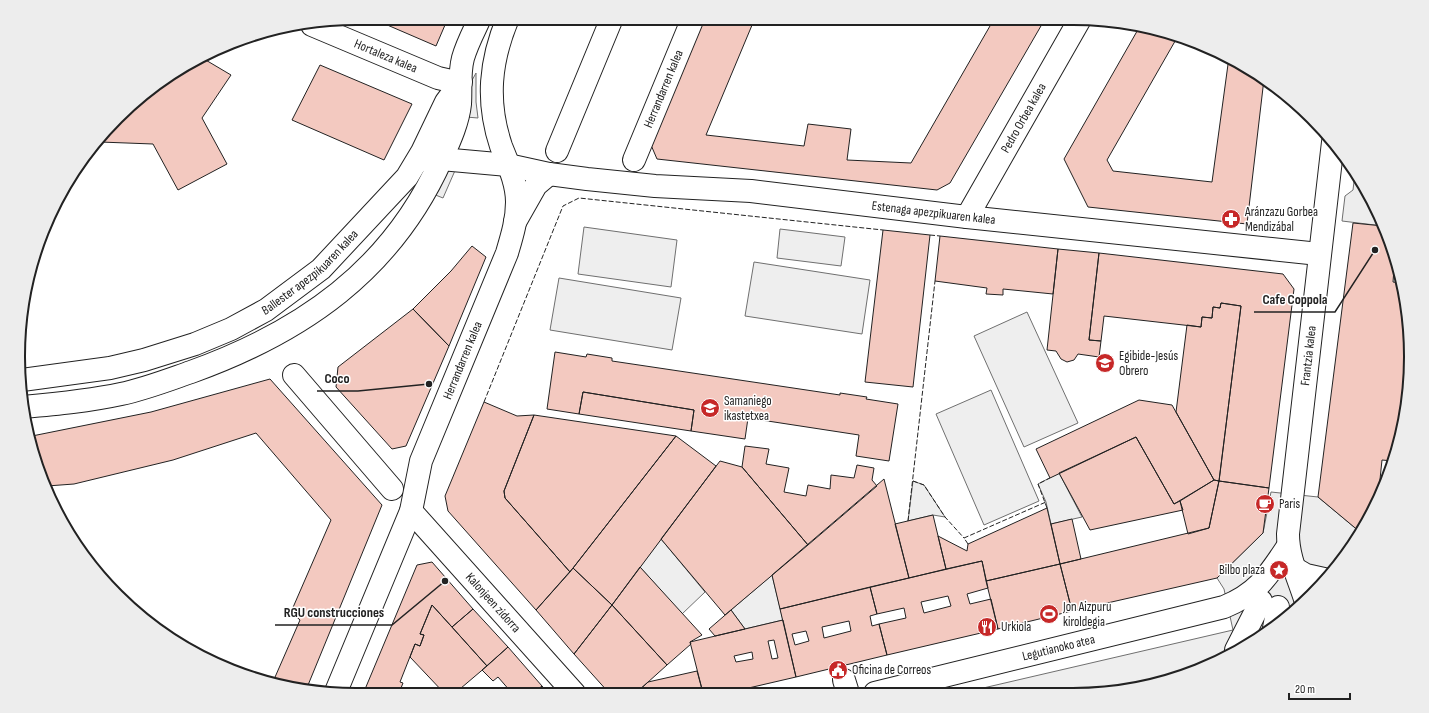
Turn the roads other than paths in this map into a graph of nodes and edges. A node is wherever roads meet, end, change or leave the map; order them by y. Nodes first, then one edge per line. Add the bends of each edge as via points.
1 (477, 25) edge
2 (504, 25) edge
3 (505, 25) edge
4 (609, 25) edge
5 (690, 25) edge
6 (1076, 25) edge
7 (318, 28) edge
8 (460, 83) junction
9 (557, 151) dead end
10 (1332, 151) edge
11 (441, 159) junction
12 (418, 160) junction
13 (634, 160) dead end
14 (508, 165) junction
15 (549, 174) junction
16 (967, 217) junction
17 (515, 222) junction
18 (1319, 254) junction
19 (294, 375) dead end
20 (26, 379) edge
21 (29, 406) edge
22 (392, 489) dead end
23 (411, 511) junction
24 (1288, 546) junction
25 (1294, 568) junction
26 (1319, 578) edge
27 (1303, 594) edge
28 (1271, 612) edge
29 (1246, 639) edge
30 (339, 687) edge
31 (570, 688) edge
32 (896, 688) edge

1 - 8 street via 463,57
2 - 8 street, Ballester apezpikuaren kalea
3 - 14 street, Herrandarren kalea via 494,59 491,86 497,131
4 - 9 street
5 - 13 street, Herrandarren kalea
6 - 16 street, Pedro Orbea kalea
7 - 8 street, Hortaleza kalea via 438,78
8 - 11 street via 458,116
8 - 12 street, Ballester apezpikuaren kalea via 446,102
10 - 18 street, Frantzia kalea
11 - 12 street, Estenaga apezpikuaren kalea
11 - 14 street, Estenaga apezpikuaren kalea
11 - 21 street, Ballester apezpikuaren kalea via 433,178 387,248 347,288 313,313 239,352 155,385 92,400
12 - 20 street, Ballester apezpikuaren kalea via 407,177 321,269 279,301 231,329 195,344 144,360 110,368
14 - 15 street, Estenaga apezpikuaren kalea
14 - 17 street, Herrandarren kalea via 517,202
15 - 16 street, Estenaga apezpikuaren kalea via 655,186 751,192
15 - 17 street via 536,184
16 - 18 street, Estenaga apezpikuaren kalea
17 - 23 street, Herrandarren kalea via 507,253 421,462
18 - 24 street, Frantzia kalea
19 - 22 street
23 - 30 street, Herrandarren kalea
23 - 31 street, Kalonjeen zidorra
24 - 25 street
24 - 32 street, Legutianoko atea via 1253,592 1224,608
25 - 26 street via 1306,575
25 - 27 street
28 - 29 street

